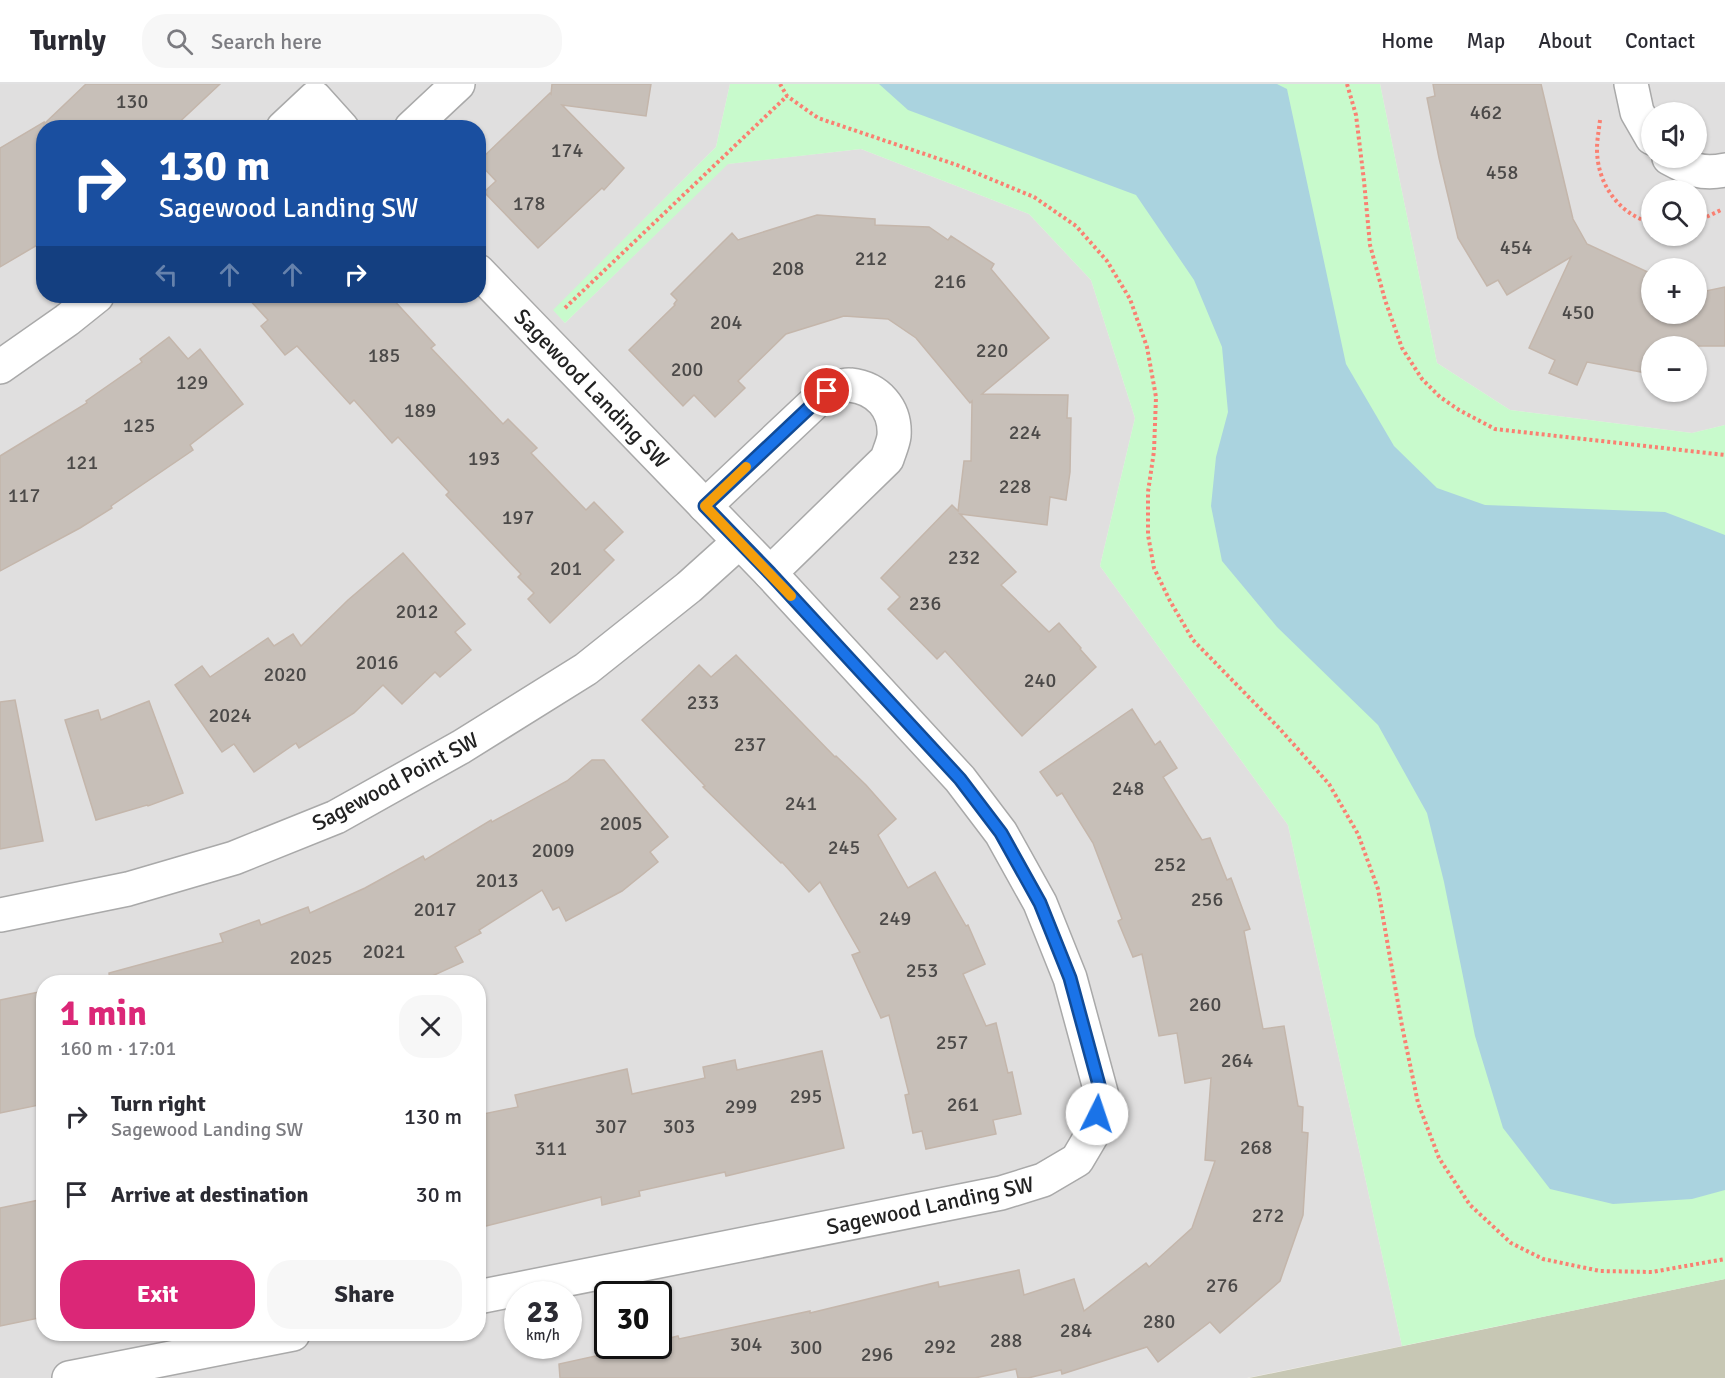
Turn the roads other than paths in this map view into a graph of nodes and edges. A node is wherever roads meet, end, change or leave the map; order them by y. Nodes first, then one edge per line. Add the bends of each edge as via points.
1 (458, 84) edge
2 (1631, 84) edge
3 (322, 91) edge
4 (1641, 119) edge
5 (291, 120) edge
6 (338, 120) edge
7 (420, 120) edge
8 (1688, 168) edge
9 (1725, 170) edge
10 (486, 279) edge
11 (89, 303) edge
12 (0, 366) edge
13 (705, 506) junction
14 (739, 542) junction
15 (770, 573) junction
16 (0, 915) edge
17 (486, 1295) edge
18 (257, 1341) edge
19 (69, 1378) edge

1 - 7 street
2 - 4 street
3 - 5 street
3 - 6 street
8 - 9 street
10 - 13 street, Sagewood Landing SW
11 - 12 street
13 - 14 street, Sagewood Landing SW
13 - 15 street via 827,391 848,384 883,400 893,415 894,438 887,459
14 - 15 street, Sagewood Landing SW
14 - 16 street, Sagewood Point SW via 586,669 461,747 336,817 234,858 128,889
15 - 17 street, Sagewood Landing SW via 960,779 1001,833 1040,903 1070,978 1102,1096 1093,1133 1077,1160 1043,1180 1001,1193
18 - 19 street

